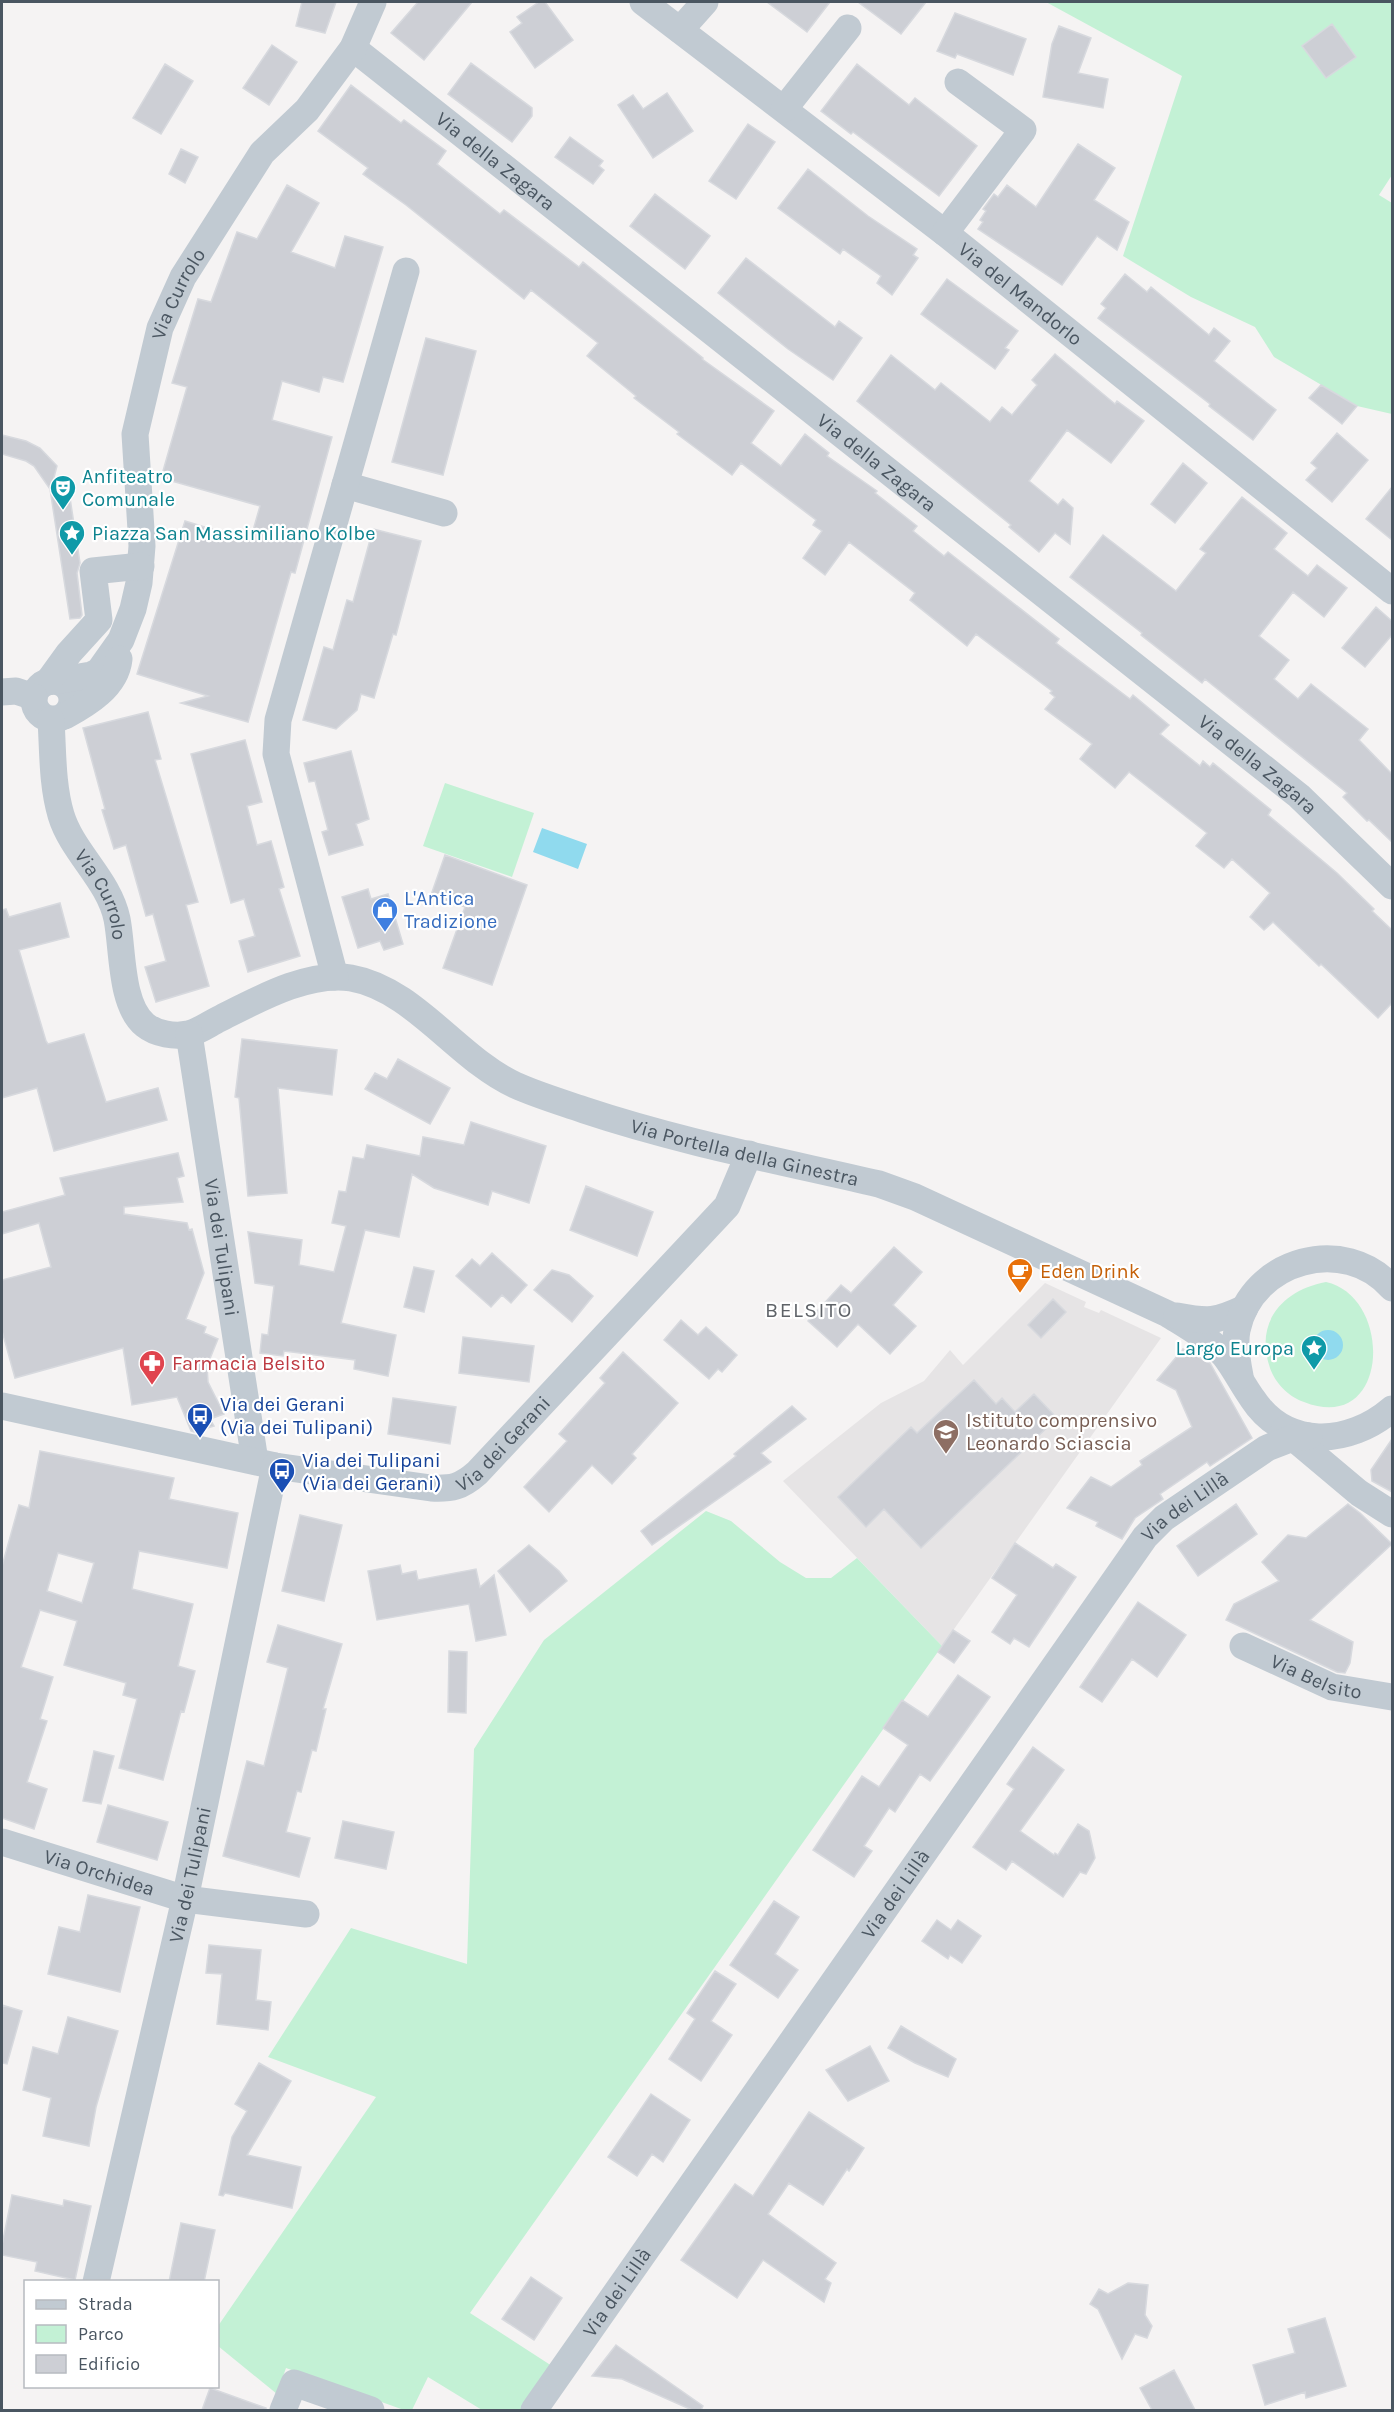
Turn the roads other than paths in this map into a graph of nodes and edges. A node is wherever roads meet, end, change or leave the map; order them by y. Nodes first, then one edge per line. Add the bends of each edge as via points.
1 (373, 2) edge
2 (643, 2) edge
3 (705, 2) edge
4 (848, 28) dead end
5 (680, 30) junction
6 (353, 48) junction
7 (958, 82) dead end
8 (784, 109) junction
9 (945, 233) junction
10 (406, 271) dead end
11 (345, 485) junction
12 (444, 513) dead end
13 (141, 566) junction
14 (1392, 591) edge
15 (121, 640) junction
16 (46, 686) junction
17 (2, 692) edge
18 (58, 718) junction
19 (1392, 886) edge
20 (334, 977) junction
21 (189, 1034) junction
22 (749, 1154) junction
23 (1390, 1282) edge
24 (1245, 1308) junction
25 (1168, 1314) junction
26 (1241, 1377) junction
27 (2, 1406) edge
28 (1392, 1408) edge
29 (1312, 1437) junction
30 (265, 1463) junction
31 (1325, 1467) junction
32 (1392, 1514) edge
33 (1243, 1646) dead end
34 (1392, 1697) edge
35 (2, 1842) edge
36 (185, 1899) junction
37 (306, 1914) dead end
38 (96, 2280) edge
39 (283, 2410) edge
40 (371, 2410) edge
41 (534, 2410) edge

1 - 6 street, Via Currolo
2 - 5 street, Via del Mandorlo
3 - 5 street
4 - 8 street
5 - 8 street, Via del Mandorlo
6 - 13 street, Via Currolo via 307,110 262,153 183,277 160,328 135,434
6 - 19 street, Via della Zagara via 1299,796
7 - 9 street via 1023,130
8 - 9 street, Via del Mandorlo
9 - 14 street, Via del Mandorlo
10 - 11 street
11 - 12 street
11 - 20 street via 278,720 276,754
13 - 15 street, Via Currolo
13 - 16 street via 93,572 99,620
15 - 16 street via 99,671
15 - 18 street via 112,678 92,700
16 - 17 street
16 - 18 street via 34,706 38,712
18 - 21 street, Via Currolo via 53,762 61,816 108,895 116,916 128,998 144,1025 170,1034
20 - 21 street, Via Portella della Ginestra via 266,996
20 - 22 street, Via Portella della Ginestra via 383,989 489,1071 514,1085 640,1128
21 - 30 street, Via dei Tulipani
22 - 25 street, Via Portella della Ginestra via 879,1184 915,1197
22 - 30 street, Via dei Gerani via 727,1206 466,1482 451,1489 431,1488
23 - 24 street via 1366,1266 1343,1259 1308,1260 1276,1273 1258,1288
24 - 25 street via 1206,1322
24 - 26 street via 1237,1330 1236,1354
25 - 26 street via 1223,1354
26 - 29 street via 1252,1399 1272,1419
27 - 30 street, Via dei Gerani
28 - 29 street, Via dei Lillà via 1356,1433
29 - 31 street
29 - 31 street via 1327,1446
29 - 41 street, Via dei Lillà via 1267,1448 1164,1518 1145,1537
30 - 36 street, Via dei Tulipani
31 - 32 street
33 - 34 street, Via Belsito via 1332,1687
35 - 36 street, Via Orchidea
36 - 37 street, Via Orchidea
36 - 38 street, Via dei Tulipani
39 - 40 street via 294,2383

